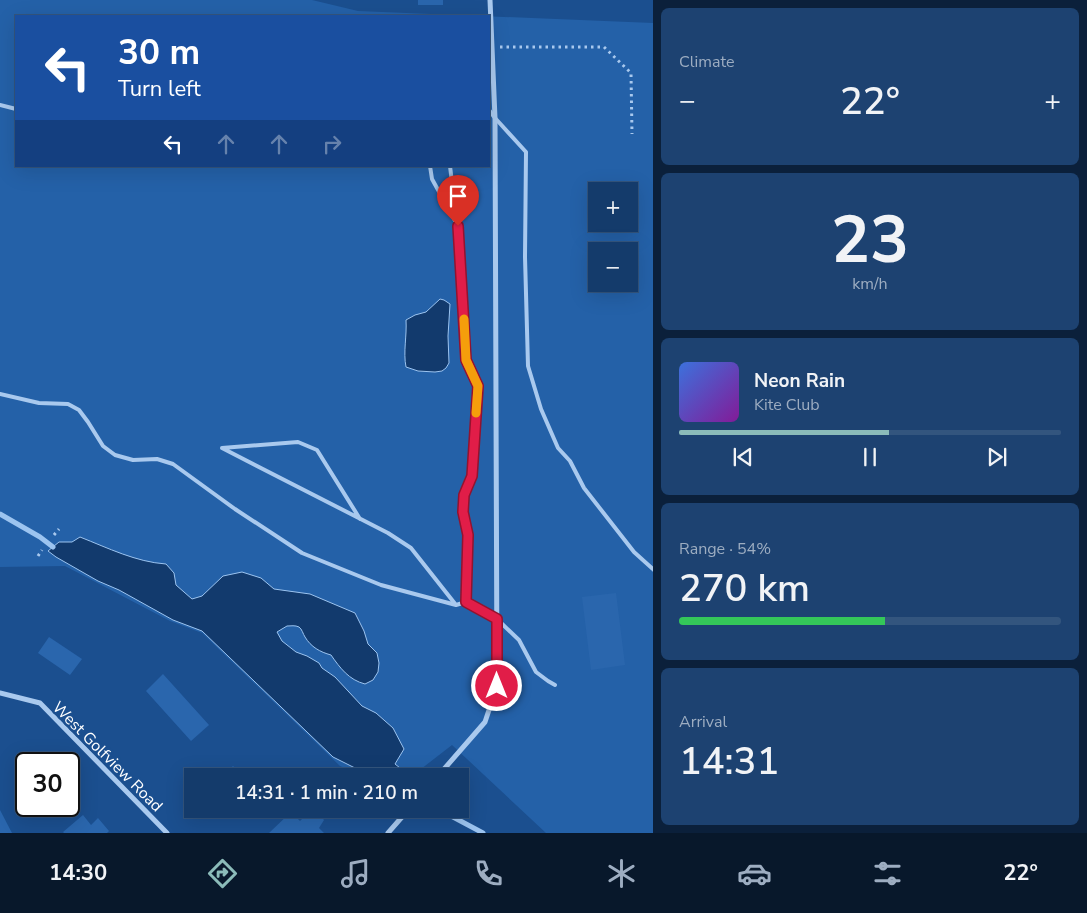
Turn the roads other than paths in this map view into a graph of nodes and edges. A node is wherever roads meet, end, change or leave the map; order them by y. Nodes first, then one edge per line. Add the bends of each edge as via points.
1 (490, 0) edge
2 (0, 105) edge
3 (15, 109) edge
4 (490, 111) edge
5 (495, 118) junction
6 (430, 167) edge
7 (450, 167) edge
8 (458, 226) junction
9 (0, 394) edge
10 (360, 519) junction
11 (653, 570) edge
12 (466, 602) junction
13 (456, 605) junction
14 (497, 619) junction
15 (555, 685) dead end
16 (0, 693) edge
17 (445, 768) edge
18 (402, 818) edge
19 (167, 833) edge
20 (388, 833) edge

1 - 5 street
2 - 3 lane
4 - 5 lane
5 - 11 lane via 526,152 528,366 541,409 558,448 584,488 634,552
5 - 14 street
6 - 8 lane via 432,179
7 - 8 lane
8 - 12 lane via 466,360 478,386 472,476 464,495 463,512 468,535
9 - 13 lane via 39,403 68,404 79,410 103,446 115,455 173,464 302,553 382,585
10 - 10 lane via 343,510 222,448 298,442 317,450
10 - 13 lane via 411,548
12 - 13 lane
12 - 14 lane
14 - 15 lane via 519,640 536,672
14 - 17 street via 497,686 485,722
16 - 19 street, West Golfview Road via 40,703
18 - 20 street

